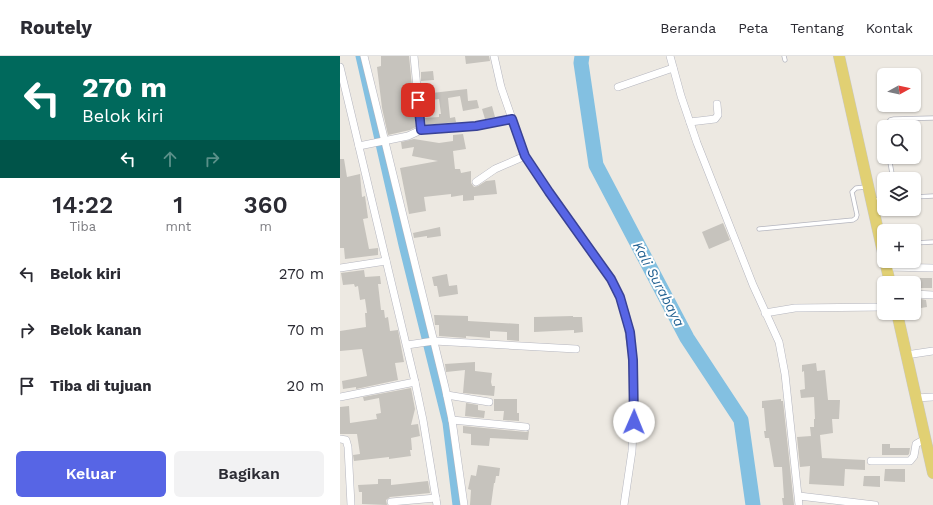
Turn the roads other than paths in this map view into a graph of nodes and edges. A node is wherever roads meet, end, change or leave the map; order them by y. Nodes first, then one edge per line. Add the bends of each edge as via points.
1 (364, 56) edge
2 (414, 56) edge
3 (494, 56) edge
4 (670, 56) edge
5 (838, 56) edge
6 (340, 67) edge
7 (673, 68) junction
8 (618, 87) dead end
9 (716, 104) dead end
10 (933, 118) edge
11 (512, 119) junction
12 (890, 120) edge
13 (690, 122) junction
14 (421, 130) junction
15 (384, 141) junction
16 (362, 145) junction
17 (525, 156) junction
18 (476, 182) dead end
19 (867, 186) junction
20 (933, 196) edge
21 (921, 197) edge
22 (871, 200) junction
23 (877, 200) edge
24 (878, 224) edge
25 (759, 229) dead end
26 (933, 242) edge
27 (921, 243) edge
28 (386, 261) junction
29 (921, 266) edge
30 (340, 268) edge
31 (933, 268) edge
32 (921, 294) edge
33 (933, 294) edge
34 (877, 307) edge
35 (765, 313) junction
36 (899, 320) edge
37 (432, 341) junction
38 (409, 345) junction
39 (576, 349) dead end
40 (933, 351) edge
41 (906, 354) junction
42 (415, 382) junction
43 (447, 395) junction
44 (340, 397) edge
45 (933, 397) edge
46 (916, 398) junction
47 (488, 402) dead end
48 (452, 420) junction
49 (526, 427) dead end
50 (340, 439) edge
51 (925, 439) junction
52 (871, 460) dead end
53 (932, 467) edge
54 (799, 496) junction
55 (437, 501) edge
56 (391, 502) dead end
57 (351, 505) edge
58 (464, 505) edge
59 (624, 505) edge
60 (799, 505) edge
61 (875, 505) edge

1 - 15 street
2 - 14 street
3 - 11 street
4 - 7 street
5 - 19 main road
6 - 16 street
7 - 8 street
7 - 13 street
9 - 13 street via 718,115 715,119
10 - 12 lane
11 - 14 street via 476,126
11 - 17 street
13 - 35 street
14 - 15 street via 408,136
15 - 16 street
15 - 37 street
16 - 28 street
17 - 18 street
17 - 59 street via 611,279 626,315 633,360 634,408 632,451
19 - 22 main road
19 - 25 lane via 852,190 857,215 854,220
20 - 21 lane
22 - 23 lane
22 - 24 main road
26 - 27 lane
28 - 30 street
28 - 38 street
29 - 31 street
32 - 33 street
34 - 35 street via 795,308
35 - 54 street via 779,342 785,374
36 - 41 main road
37 - 38 street
37 - 39 street
37 - 43 street
38 - 42 street
40 - 41 street
41 - 46 main road
42 - 44 street
42 - 55 street
43 - 47 street
43 - 48 street
45 - 46 street
46 - 51 main road
48 - 49 street
48 - 58 street
50 - 57 street via 346,440 348,447
51 - 52 street via 916,444 914,456 910,461
51 - 53 main road
54 - 60 street
54 - 61 street
55 - 56 street

